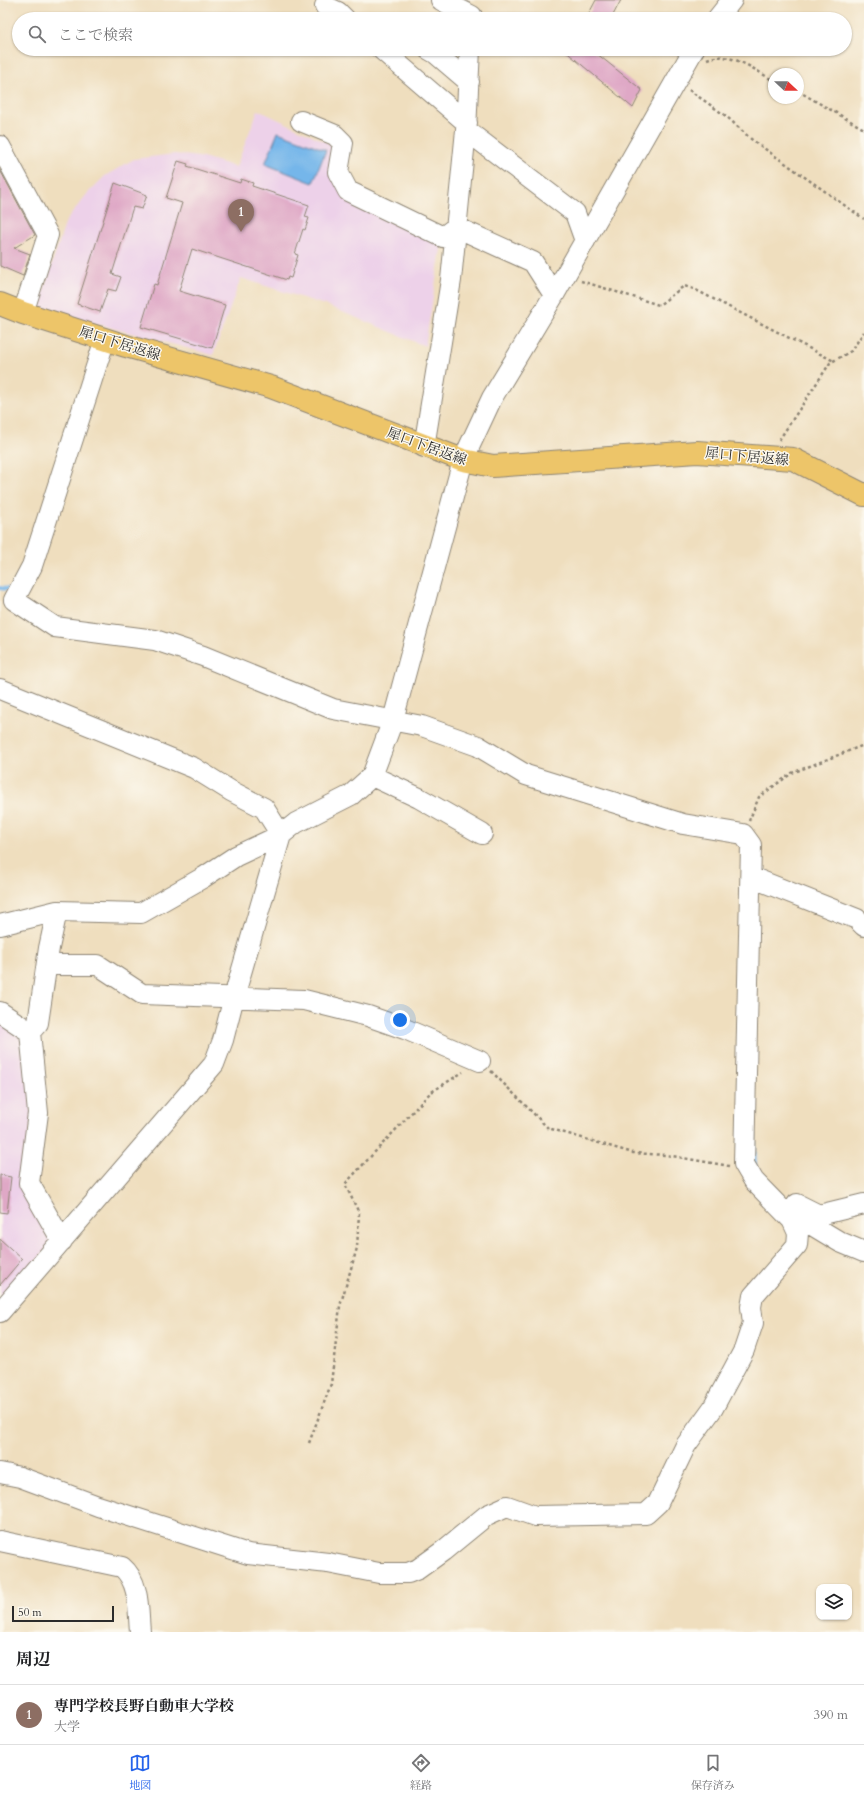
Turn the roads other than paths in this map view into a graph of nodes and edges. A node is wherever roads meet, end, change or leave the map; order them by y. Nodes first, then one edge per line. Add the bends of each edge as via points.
1 (442, 0) edge
2 (732, 0) edge
3 (324, 6) dead end
4 (338, 12) edge
5 (472, 12) edge
6 (723, 12) edge
7 (394, 56) edge
8 (439, 56) edge
9 (470, 56) edge
10 (690, 56) edge
11 (469, 82) junction
12 (301, 121) dead end
13 (467, 127) junction
14 (0, 146) edge
15 (456, 227) junction
16 (585, 241) junction
17 (554, 295) junction
18 (0, 304) edge
19 (23, 313) junction
20 (105, 339) junction
21 (424, 447) junction
22 (463, 460) junction
23 (864, 495) edge
24 (7, 599) edge
25 (0, 689) edge
26 (393, 720) junction
27 (372, 776) junction
28 (482, 834) dead end
29 (281, 835) junction
30 (756, 878) junction
31 (57, 910) junction
32 (0, 925) edge
33 (864, 926) edge
34 (48, 965) junction
35 (234, 997) junction
36 (0, 1012) edge
37 (30, 1032) junction
38 (480, 1061) road end
39 (776, 1203) junction
40 (864, 1204) edge
41 (62, 1241) junction
42 (864, 1252) edge
43 (0, 1312) edge
44 (0, 1473) edge
45 (0, 1542) edge
46 (140, 1632) edge

1 - 5 street
2 - 6 street
3 - 4 street
7 - 13 street
8 - 11 street
9 - 11 street
10 - 16 street
11 - 13 street
12 - 15 street via 335,135 343,143 338,172 348,191 444,237
13 - 15 street
13 - 16 street via 575,213
14 - 19 street via 48,235
15 - 17 street via 533,262
15 - 21 street via 451,280
16 - 17 street
17 - 22 street via 492,398
18 - 19 main road, 犀口下居返線
19 - 20 main road, 犀口下居返線
20 - 21 main road, 犀口下居返線 via 271,386
20 - 24 street via 32,566
21 - 22 main road, 犀口下居返線
22 - 23 main road, 犀口下居返線 via 493,466 697,452 793,459
22 - 26 street
24 - 26 street via 55,627 155,640 203,656 333,709
25 - 29 street via 194,768 264,808
26 - 27 street
26 - 30 street via 422,726 478,746 526,775 683,824 743,834 751,845
27 - 28 street via 419,798
27 - 29 street via 351,795 296,823
29 - 31 street via 236,856 141,913
29 - 35 street
30 - 33 street via 857,919
30 - 39 street via 744,1164 754,1181
31 - 32 street
31 - 34 street
34 - 35 street via 98,965 142,994
34 - 37 street via 38,1023
35 - 38 street via 304,1000 368,1016 406,1029
35 - 41 street via 214,1064
36 - 37 street
37 - 41 street via 38,1113 29,1183
39 - 40 street via 780,1196 819,1215
39 - 42 street via 840,1242
39 - 44 street via 792,1220 798,1233 797,1245 753,1296 753,1323 744,1350 713,1408 686,1445 658,1503 646,1514 535,1516 507,1506 487,1515 418,1569 408,1573 379,1573 328,1563 248,1554 98,1506 20,1477
41 - 43 street
45 - 46 street via 122,1567 130,1574 135,1586

